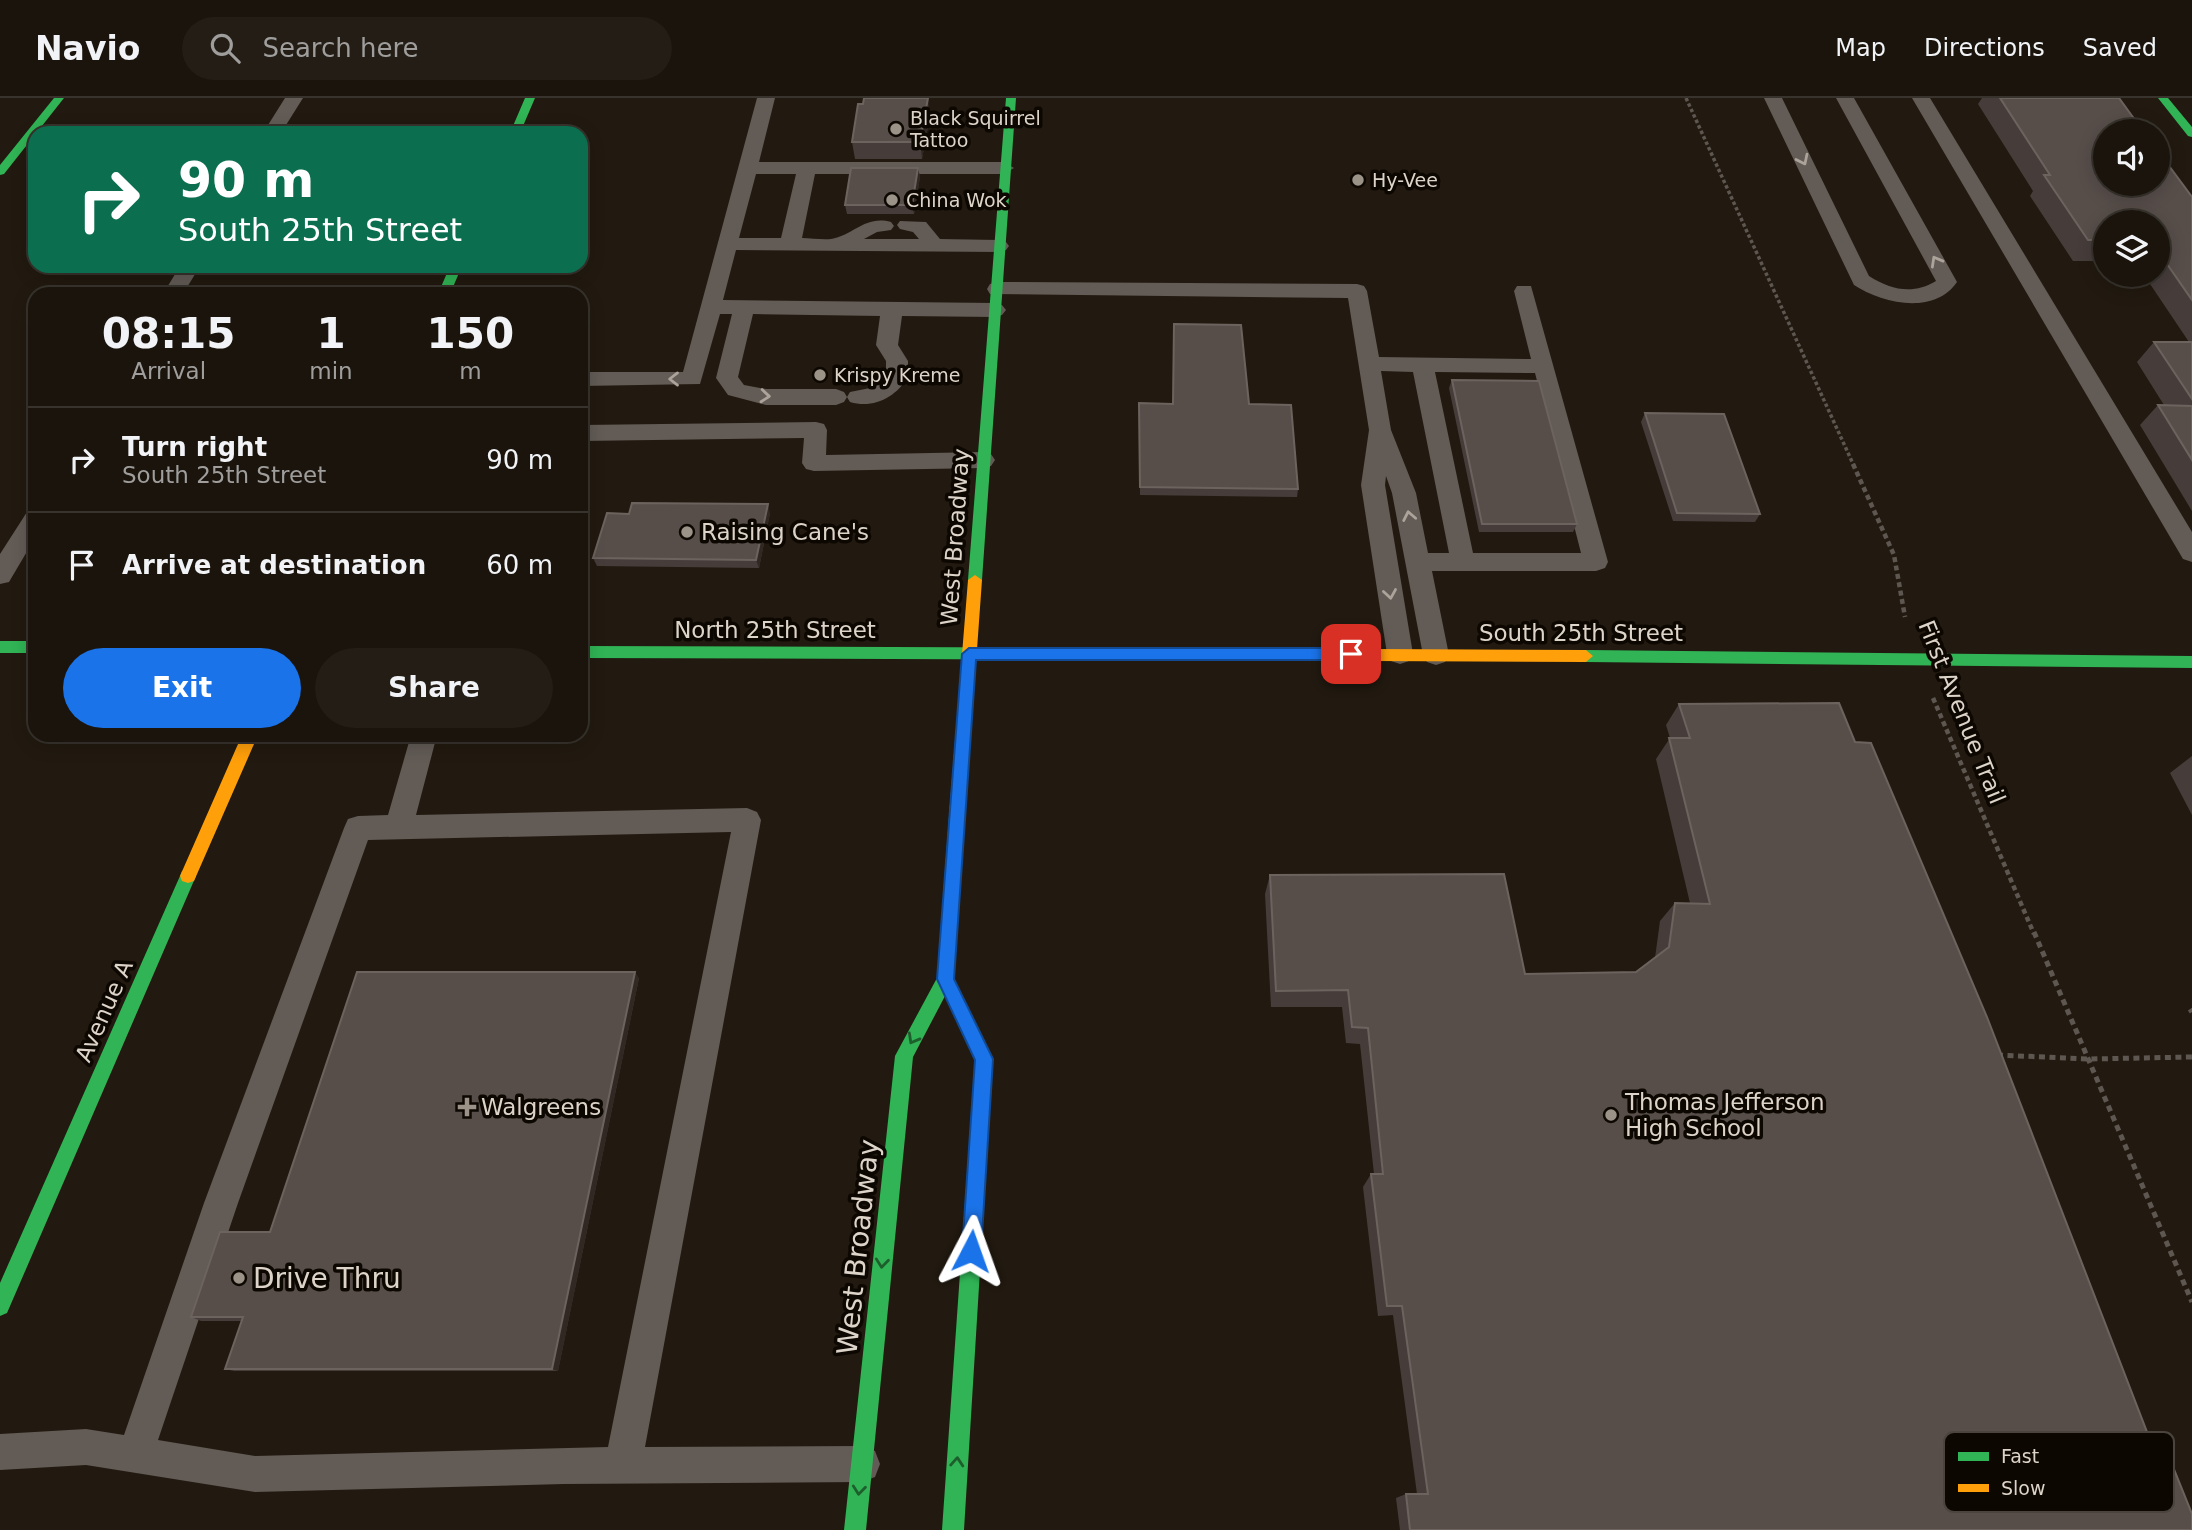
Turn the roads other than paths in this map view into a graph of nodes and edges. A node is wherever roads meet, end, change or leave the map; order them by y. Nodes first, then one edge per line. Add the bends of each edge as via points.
1 (59, 98) edge
2 (294, 98) edge
3 (530, 98) edge
4 (766, 98) edge
5 (1010, 98) edge
6 (1773, 98) edge
7 (1845, 98) edge
8 (1921, 98) edge
9 (2164, 98) edge
10 (37, 126) edge
11 (276, 126) edge
12 (518, 126) edge
13 (2192, 134) edge
14 (28, 137) edge
15 (748, 168) junction
16 (807, 168) junction
17 (1004, 168) junction
18 (0, 172) edge
19 (907, 225) dead end
20 (884, 226) dead end
21 (728, 244) junction
22 (790, 245) junction
23 (835, 245) junction
24 (935, 246) junction
25 (999, 246) junction
26 (1524, 291) dead end
27 (996, 300) junction
28 (711, 307) junction
29 (744, 308) junction
30 (892, 309) junction
31 (1369, 364) junction
32 (1423, 365) junction
33 (1544, 366) junction
34 (588, 379) edge
35 (1380, 430) junction
36 (588, 433) edge
37 (983, 460) junction
38 (28, 529) edge
39 (2192, 553) edge
40 (1418, 562) junction
41 (1463, 562) junction
42 (0, 575) edge
43 (0, 647) edge
44 (28, 647) edge
45 (588, 652) edge
46 (969, 654) junction
47 (1400, 654) junction
48 (1436, 655) junction
49 (2192, 662) edge
50 (247, 742) edge
51 (422, 742) edge
52 (399, 827) junction
53 (946, 979) junction
54 (0, 1306) edge
55 (0, 1452) edge
56 (135, 1455) junction
57 (862, 1464) junction
58 (623, 1466) junction
59 (855, 1530) edge
60 (953, 1530) edge

1 - 10 street
2 - 11 lane
3 - 12 street
4 - 15 lane
5 - 17 street, West Broadway
6 -> 7 lane via 1861,280 1888,295 1927,295 1939,290 1947,282
8 - 39 lane
9 - 13 street
14 - 18 street
15 - 16 lane
15 - 21 lane
16 - 17 lane
16 - 22 lane
17 - 25 street, West Broadway
19 - 24 lane via 919,226
20 - 23 lane via 873,226
21 - 22 lane
21 - 28 lane
22 - 23 lane
23 - 24 lane
24 - 25 lane
25 - 27 street, West Broadway
26 - 33 lane
27 - 30 lane
27 - 31 lane via 1357,290
27 - 37 street, West Broadway
28 - 29 lane
28 -> 34 lane via 692,379
29 - 30 lane
29 -> 30 lane via 727,378 736,390 766,397 882,393 897,377 897,362 887,345
31 - 32 lane
31 - 35 lane
32 - 33 lane
32 - 41 lane via 1444,415 1452,453
33 - 41 lane via 1562,454 1596,562
40 -> 35 lane via 1404,493
35 -> 47 lane via 1373,485
36 - 37 lane via 816,430 814,463
37 - 46 street, West Broadway
38 - 42 lane
40 - 41 lane
40 - 48 lane
43 - 44 street
45 - 46 street, North 25th Street
46 - 47 street, South 25th Street
46 - 53 street, West Broadway
47 - 48 street, South 25th Street
48 - 49 street, South 25th Street
50 - 54 street, Avenue A
51 - 52 lane
52 - 56 lane via 358,828
52 - 58 lane via 747,820
53 -> 57 street, West Broadway via 904,1056
60 -> 53 street, West Broadway via 984,1059
55 - 56 lane via 86,1447
56 - 58 lane via 255,1474
57 - 58 lane
57 -> 59 street, West Broadway

